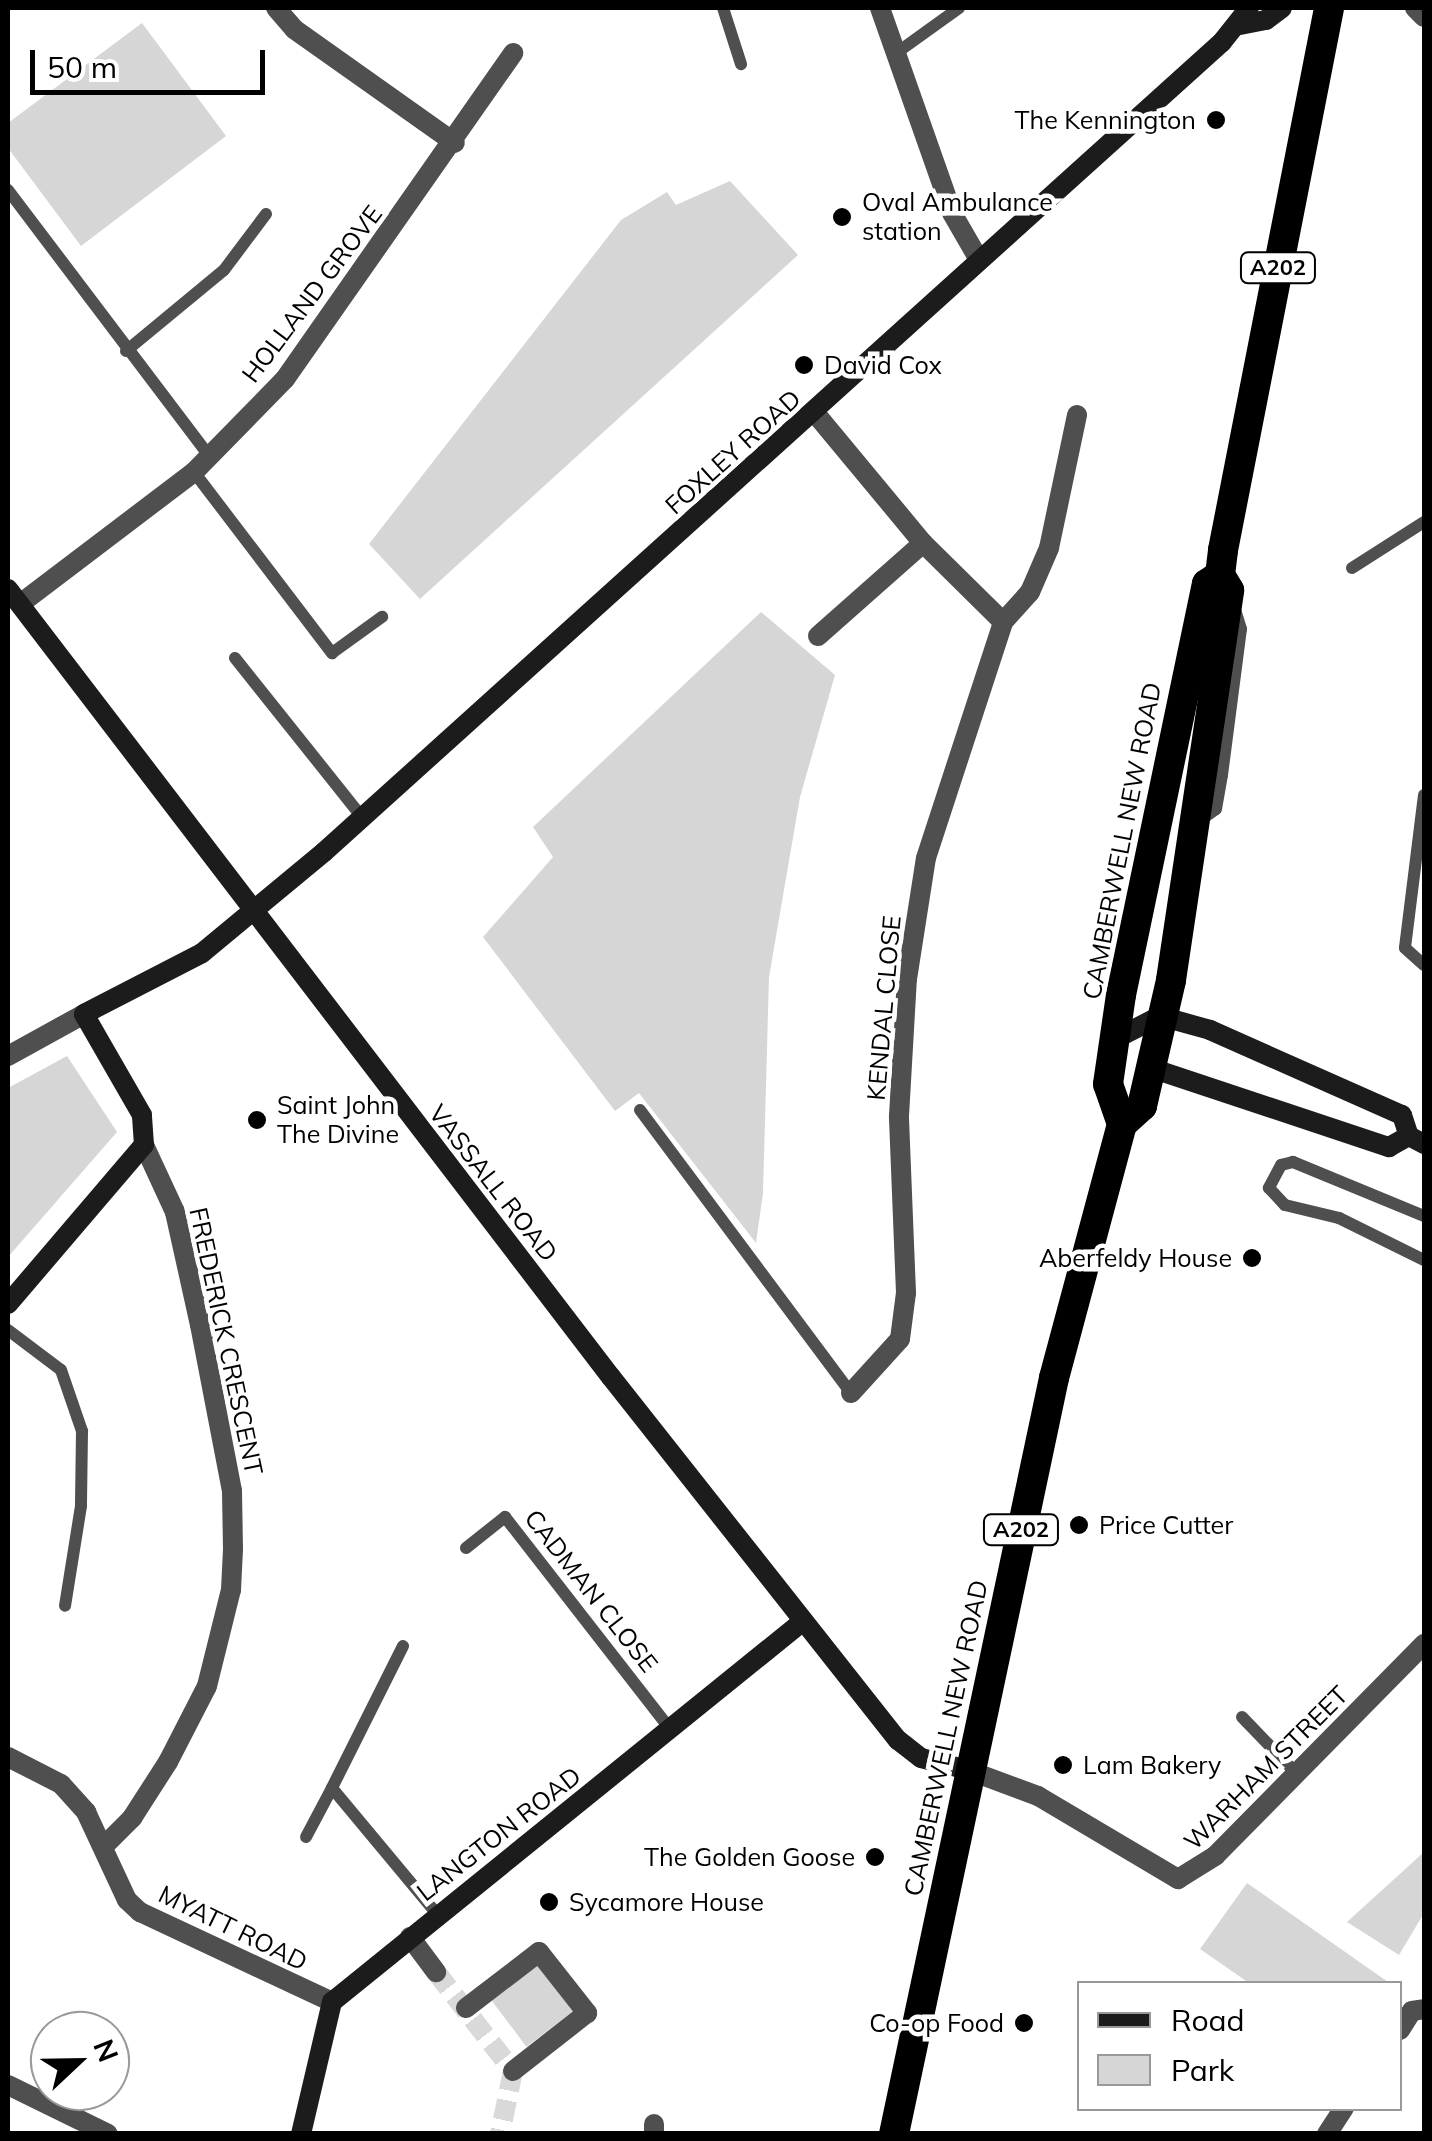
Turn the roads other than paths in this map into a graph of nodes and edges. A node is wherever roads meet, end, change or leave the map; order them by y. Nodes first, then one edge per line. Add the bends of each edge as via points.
1 (276, 8) edge
2 (723, 8) edge
3 (880, 8) edge
4 (959, 8) edge
5 (1282, 8) edge
6 (1328, 8) edge
7 (1416, 8) edge
8 (1244, 16) edge
9 (1424, 17) edge
10 (513, 54) dead end
11 (895, 54) junction
12 (741, 64) dead end
13 (455, 143) junction
14 (8, 190) edge
15 (266, 214) dead end
16 (978, 258) junction
17 (126, 351) junction
18 (815, 413) junction
19 (1076, 415) dead end
20 (202, 465) junction
21 (1424, 522) edge
22 (923, 543) junction
23 (1352, 568) dead end
24 (1224, 587) junction
25 (14, 596) edge
26 (382, 618) dead end
27 (1003, 622) junction
28 (818, 636) dead end
29 (235, 658) dead end
30 (1424, 795) edge
31 (362, 817) junction
32 (252, 908) junction
33 (1424, 965) edge
34 (84, 1014) junction
35 (1160, 1016) junction
36 (1115, 1039) junction
37 (8, 1056) edge
38 (1150, 1068) junction
39 (640, 1110) dead end
40 (1122, 1124) junction
41 (1416, 1140) edge
42 (144, 1145) junction
43 (1424, 1216) edge
44 (1424, 1260) edge
45 (8, 1304) edge
46 (8, 1330) edge
47 (851, 1393) joint
48 (466, 1548) dead end
49 (65, 1606) dead end
50 (802, 1622) junction
51 (1424, 1644) edge
52 (403, 1646) dead end
53 (1242, 1717) dead end
54 (671, 1730) junction
55 (8, 1757) edge
56 (968, 1770) junction
57 (1298, 1774) junction
58 (332, 1788) junction
59 (306, 1836) dead end
60 (104, 1846) junction
61 (437, 1914) junction
62 (410, 1937) junction
63 (436, 1972) tunnel mouth
64 (332, 2002) junction
65 (466, 2008) dead end
66 (512, 2072) dead end
67 (8, 2084) edge
68 (1342, 2111) edge
69 (71, 2126) edge
70 (108, 2134) edge
71 (301, 2134) edge
72 (894, 2134) edge
73 (1326, 2134) edge

1 - 13 street via 294,29
2 - 12 lane
3 - 11 street
4 - 11 lane
5 - 8 street, FOXLEY ROAD via 1266,20
6 - 24 highway, CAMBERWELL NEW ROAD / A202
7 - 9 street
8 - 16 street, FOXLEY ROAD
10 - 13 street, HOLLAND GROVE
11 - 16 street via 952,213
13 - 20 street, HOLLAND GROVE via 285,379
14 - 17 lane
15 - 17 lane via 224,270
16 - 18 street, FOXLEY ROAD
17 - 20 lane
18 - 22 street
18 - 31 street, FOXLEY ROAD
19 - 27 street, KENDAL CLOSE via 1048,548 1030,592
20 - 25 street, HOLLAND GROVE
20 - 26 lane via 332,654
21 - 23 lane
22 - 27 street
22 - 28 street
24 - 35 highway, CAMBERWELL NEW ROAD / A202 via 1194,823
24 - 36 highway, CAMBERWELL NEW ROAD / A202 via 1206,584
25 - 32 street, VASSALL ROAD
27 - 47 street, KENDAL CLOSE via 926,858 907,979 898,1116 906,1294 900,1339
29 - 31 lane
30 - 33 lane via 1405,948
31 - 32 street, FOXLEY ROAD
32 - 34 street, FOXLEY ROAD via 202,953
32 - 50 street, VASSALL ROAD
34 - 37 street
34 - 42 street, FREDERICK CRESCENT via 142,1115
35 - 36 street
35 - 38 highway, CAMBERWELL NEW ROAD / A202
35 - 41 street via 1241,1041 1357,1092 1402,1115
36 - 40 highway, CAMBERWELL NEW ROAD / A202 via 1108,1084
38 - 40 highway, CAMBERWELL NEW ROAD / A202 via 1142,1106
38 - 41 street via 1389,1147
39 - 47 lane
40 - 56 highway, CAMBERWELL NEW ROAD / A202 via 1054,1378
42 - 45 street
42 - 60 street, FREDERICK CRESCENT via 171,1202 200,1325 232,1491 234,1549 207,1686 150,1790
43 - 44 lane via 1293,1162 1281,1165 1270,1188 1285,1205 1338,1218
46 - 49 lane via 61,1370 82,1431 80,1524
48 - 54 lane, CADMAN CLOSE via 505,1518
50 - 54 street, LANGTON ROAD
50 - 56 street, VASSALL ROAD via 898,1740 921,1758
51 - 57 street, WARHAM STREET
52 - 58 lane
53 - 57 lane
54 - 61 street, LANGTON ROAD
55 - 60 street, MYATT ROAD via 61,1784
56 - 57 street, WARHAM STREET via 1038,1796 1178,1879 1215,1856
56 - 72 highway, CAMBERWELL NEW ROAD / A202
58 - 59 lane
58 - 61 lane
60 - 64 street, MYATT ROAD via 127,1900 140,1912
61 - 62 street, LANGTON ROAD
62 - 63 street
62 - 64 street, LANGTON ROAD
64 - 71 street
65 - 66 street via 539,1952 587,2013
67 - 69 street
68 - 73 street
69 - 70 street

